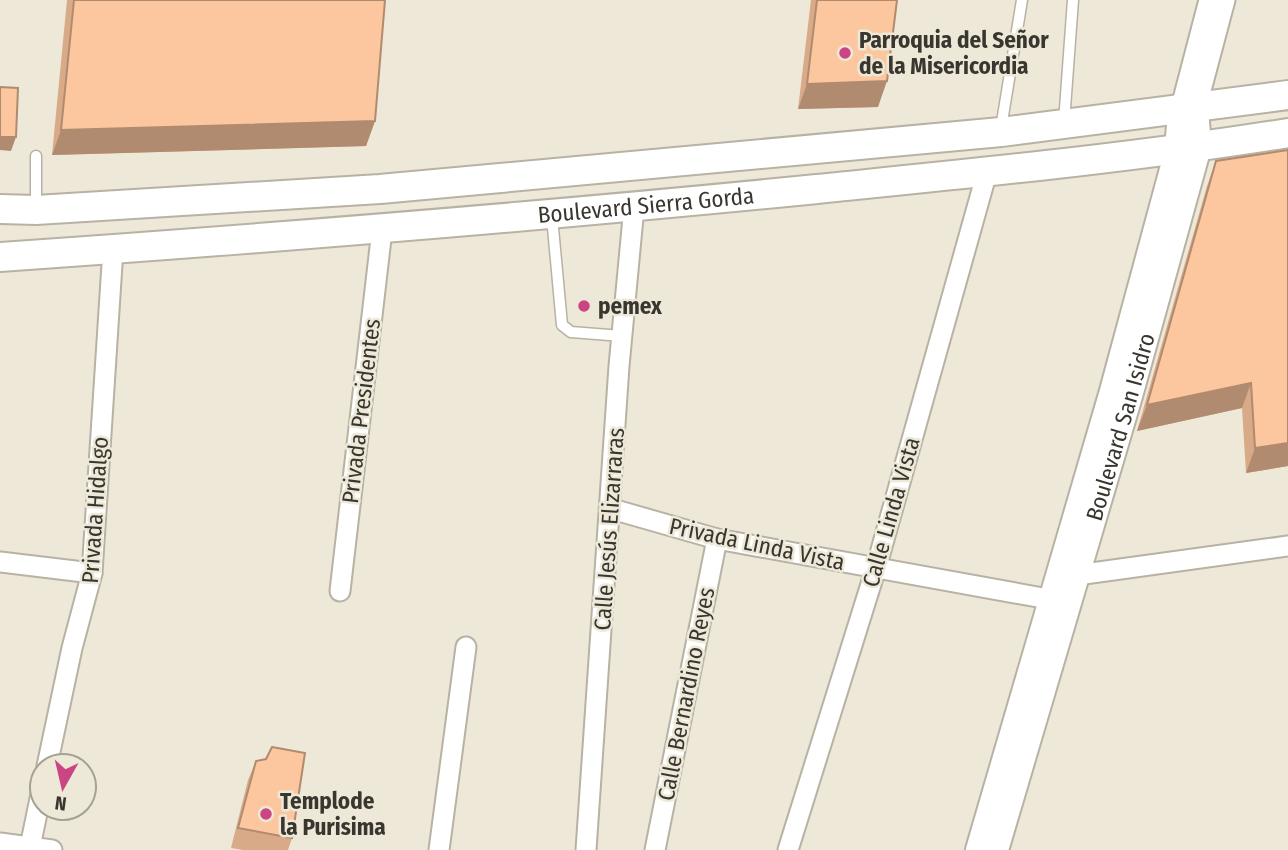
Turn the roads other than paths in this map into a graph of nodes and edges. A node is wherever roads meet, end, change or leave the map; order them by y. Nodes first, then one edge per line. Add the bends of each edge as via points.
1 (1022, 0) edge
2 (1073, 0) edge
3 (1209, 0) edge
4 (1225, 0) edge
5 (1288, 95) edge
6 (1188, 110) junction
7 (1064, 124) junction
8 (1000, 132) junction
9 (1288, 133) edge
10 (1188, 149) junction
11 (36, 156) dead end
12 (987, 172) junction
13 (634, 207) junction
14 (0, 209) edge
15 (36, 210) junction
16 (552, 213) junction
17 (382, 230) junction
18 (113, 249) junction
19 (42, 254) junction
20 (0, 257) edge
21 (622, 336) junction
22 (611, 509) junction
23 (717, 539) junction
24 (1288, 546) edge
25 (0, 562) edge
26 (876, 568) junction
27 (92, 573) junction
28 (1068, 573) junction
29 (340, 591) dead end
30 (1061, 601) junction
31 (466, 647) dead end
32 (50, 752) edge
33 (35, 822) edge
34 (0, 843) edge
35 (30, 847) junction
36 (52, 850) edge
37 (439, 850) edge
38 (586, 850) edge
39 (655, 850) edge
40 (788, 850) edge
41 (978, 850) edge
42 (996, 850) edge

1 - 8 lane
2 - 7 lane
3 - 6 street, Boulevard San Isidro
4 - 6 street, Boulevard San Isidro
5 - 6 main road, Boulevard Sierra Gorda
6 - 7 main road, Boulevard Sierra Gorda
6 - 10 street, Boulevard San Isidro
7 - 8 main road, Boulevard Sierra Gorda
8 - 15 main road, Boulevard Sierra Gorda via 380,189
9 - 10 main road, Boulevard Sierra Gorda
10 - 12 main road, Boulevard Sierra Gorda
10 - 28 street, Boulevard San Isidro
11 - 15 lane
12 - 13 main road, Boulevard Sierra Gorda
12 - 26 street, Calle Linda Vista
13 - 16 main road, Boulevard Sierra Gorda
13 - 21 street, Calle Jesús Elizarraras
14 - 15 main road, Boulevard Sierra Gorda
15 - 19 main road
16 - 17 main road, Boulevard Sierra Gorda
16 - 21 lane via 562,326 571,332
17 - 18 main road, Boulevard Sierra Gorda
17 - 29 street, Privada Presidentes
18 - 19 main road, Boulevard Sierra Gorda
18 - 27 street, Privada Hidalgo
19 - 20 main road, Boulevard Sierra Gorda
21 - 22 street, Calle Jesús Elizarraras
22 - 23 street, Privada Linda Vista
22 - 38 street, Calle Jesús Elizarraras
23 - 26 street, Privada Linda Vista
23 - 39 street, Calle Bernardino Reyes
24 - 28 street
25 - 27 street
26 - 30 street, Privada Linda Vista
26 - 40 street, Calle Linda Vista
27 - 32 street, Privada Hidalgo
28 - 30 street, Boulevard San Isidro
30 - 41 street, Boulevard San Isidro
30 - 42 street, Boulevard San Isidro
31 - 37 street
33 - 35 street
34 - 35 street
35 - 36 street

